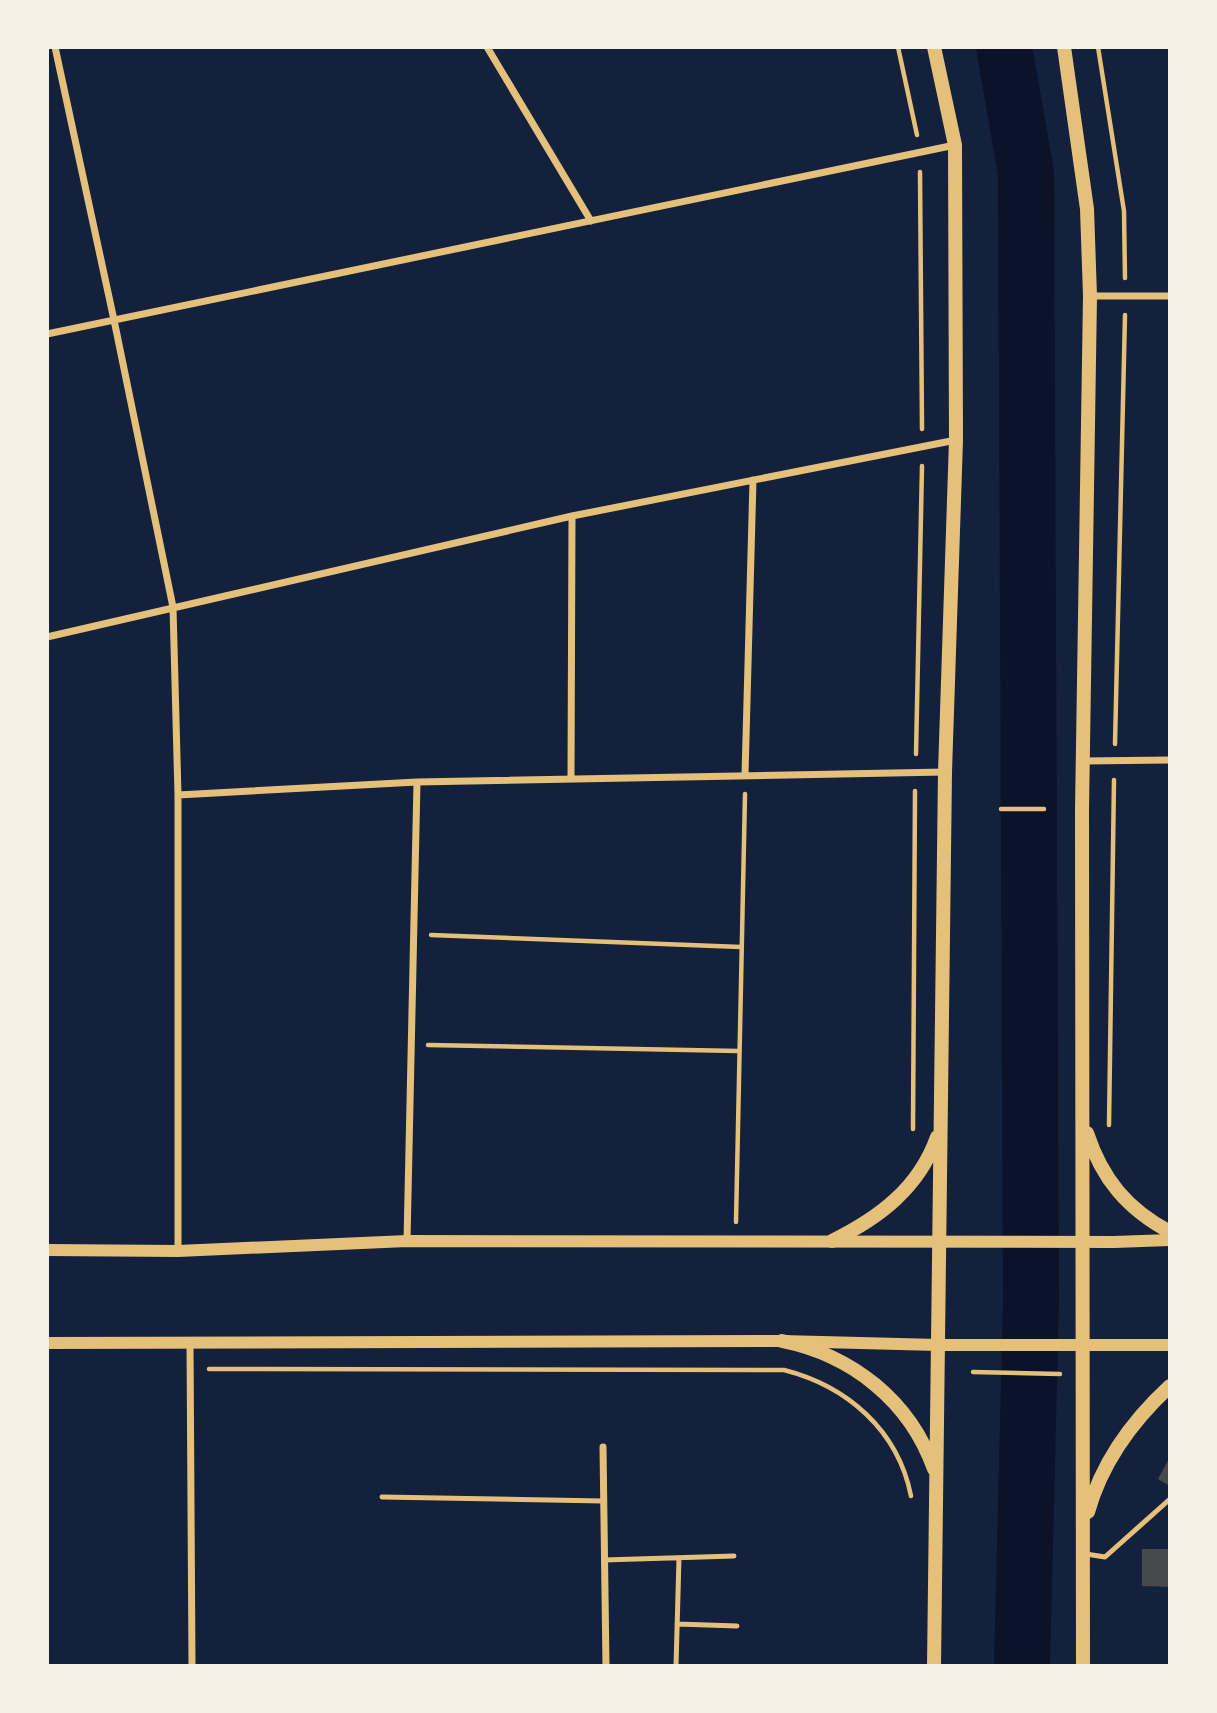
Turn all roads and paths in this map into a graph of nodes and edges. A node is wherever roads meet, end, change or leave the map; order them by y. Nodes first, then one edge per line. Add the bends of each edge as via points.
1 (55, 47) edge
2 (487, 47) edge
3 (898, 47) edge
4 (934, 47) edge
5 (1064, 47) edge
6 (1098, 47) edge
7 (955, 145) junction
8 (920, 152) junction
9 (591, 221) junction
10 (1090, 296) junction
11 (1170, 296) edge
12 (1125, 297) junction
13 (114, 320) junction
14 (47, 334) edge
15 (956, 440) junction
16 (922, 446) junction
17 (753, 480) junction
18 (572, 516) junction
19 (173, 607) junction
20 (47, 637) edge
21 (1170, 760) edge
22 (1083, 761) junction
23 (1115, 761) junction
24 (915, 772) junction
25 (946, 772) junction
26 (745, 775) junction
27 (571, 778) junction
28 (417, 782) junction
29 (178, 795) junction
30 (1044, 809) dead end
31 (1001, 810) dead end
32 (413, 934) junction
33 (741, 947) junction
34 (411, 1044) junction
35 (738, 1051) junction
36 (1083, 1107) junction
37 (940, 1129) junction
38 (1112, 1134) dead end
39 (911, 1136) dead end
40 (1170, 1232) edge
41 (1170, 1240) edge
42 (407, 1241) junction
43 (736, 1241) junction
44 (832, 1241) junction
45 (939, 1241) junction
46 (1081, 1242) junction
47 (47, 1250) edge
48 (178, 1251) junction
49 (782, 1341) junction
50 (190, 1342) junction
51 (47, 1343) edge
52 (938, 1345) junction
53 (1170, 1345) edge
54 (1082, 1346) junction
55 (191, 1369) junction
56 (973, 1372) dead end
57 (1065, 1374) dead end
58 (1170, 1386) edge
59 (603, 1447) dead end
60 (936, 1475) junction
61 (911, 1494) dead end
62 (382, 1497) dead end
63 (1170, 1499) edge
64 (603, 1501) junction
65 (1084, 1527) junction
66 (1083, 1553) junction
67 (734, 1556) dead end
68 (679, 1558) junction
69 (604, 1560) junction
70 (677, 1623) junction
71 (737, 1626) dead end
72 (192, 1666) edge
73 (606, 1666) edge
74 (676, 1666) edge
75 (934, 1666) edge
76 (1083, 1666) edge

1 - 13 street
2 - 9 street
3 - 8 path
4 - 7 main road
5 - 10 main road via 1087,209
6 - 12 path via 1124,211
7 - 8 street
7 - 15 main road
8 - 9 street
8 - 16 path
9 - 13 street
10 - 12 street
10 - 22 main road
11 - 12 street
12 - 23 path
13 - 14 street
13 - 19 street
15 - 16 street
15 - 25 main road
16 - 17 street
16 - 24 path
17 - 18 street
17 - 26 street
18 - 19 street
18 - 27 street
19 - 20 street
19 - 29 street
21 - 23 street
22 - 23 street
22 - 36 main road
23 - 38 path via 1108,1125
24 - 25 street
24 - 26 street
24 - 39 path
25 - 37 main road
26 - 27 street
26 - 33 path
27 - 28 street
28 - 29 street
28 - 32 street
29 - 48 street
30 - 31 path
32 - 33 path
32 - 34 street
33 - 35 path
34 - 35 path
34 - 42 street
35 - 43 path
36 - 40 main road via 1093,1152 1116,1191
36 - 46 main road
37 - 44 main road via 922,1168 904,1192 871,1220
37 - 45 main road
41 - 46 street
42 - 43 street
42 - 48 street
43 - 44 street
44 - 45 street
45 - 46 street
45 - 52 main road
46 - 54 main road
47 - 48 street
49 - 50 street
49 - 52 street
49 - 60 main road via 844,1363 883,1390 915,1430
50 - 51 street
50 - 55 street
52 - 54 street
52 - 60 main road
53 - 54 street
54 - 65 main road
55 - 61 path via 784,1370 842,1393 873,1420 897,1455
55 - 72 street
56 - 57 path
58 - 65 main road via 1132,1425 1111,1456
59 - 64 street
60 - 75 main road
62 - 64 lane
63 - 66 lane via 1105,1557
64 - 69 street
65 - 66 main road
66 - 76 main road
67 - 68 lane
68 - 69 lane
68 - 70 lane
69 - 73 street
70 - 71 lane
70 - 74 lane

